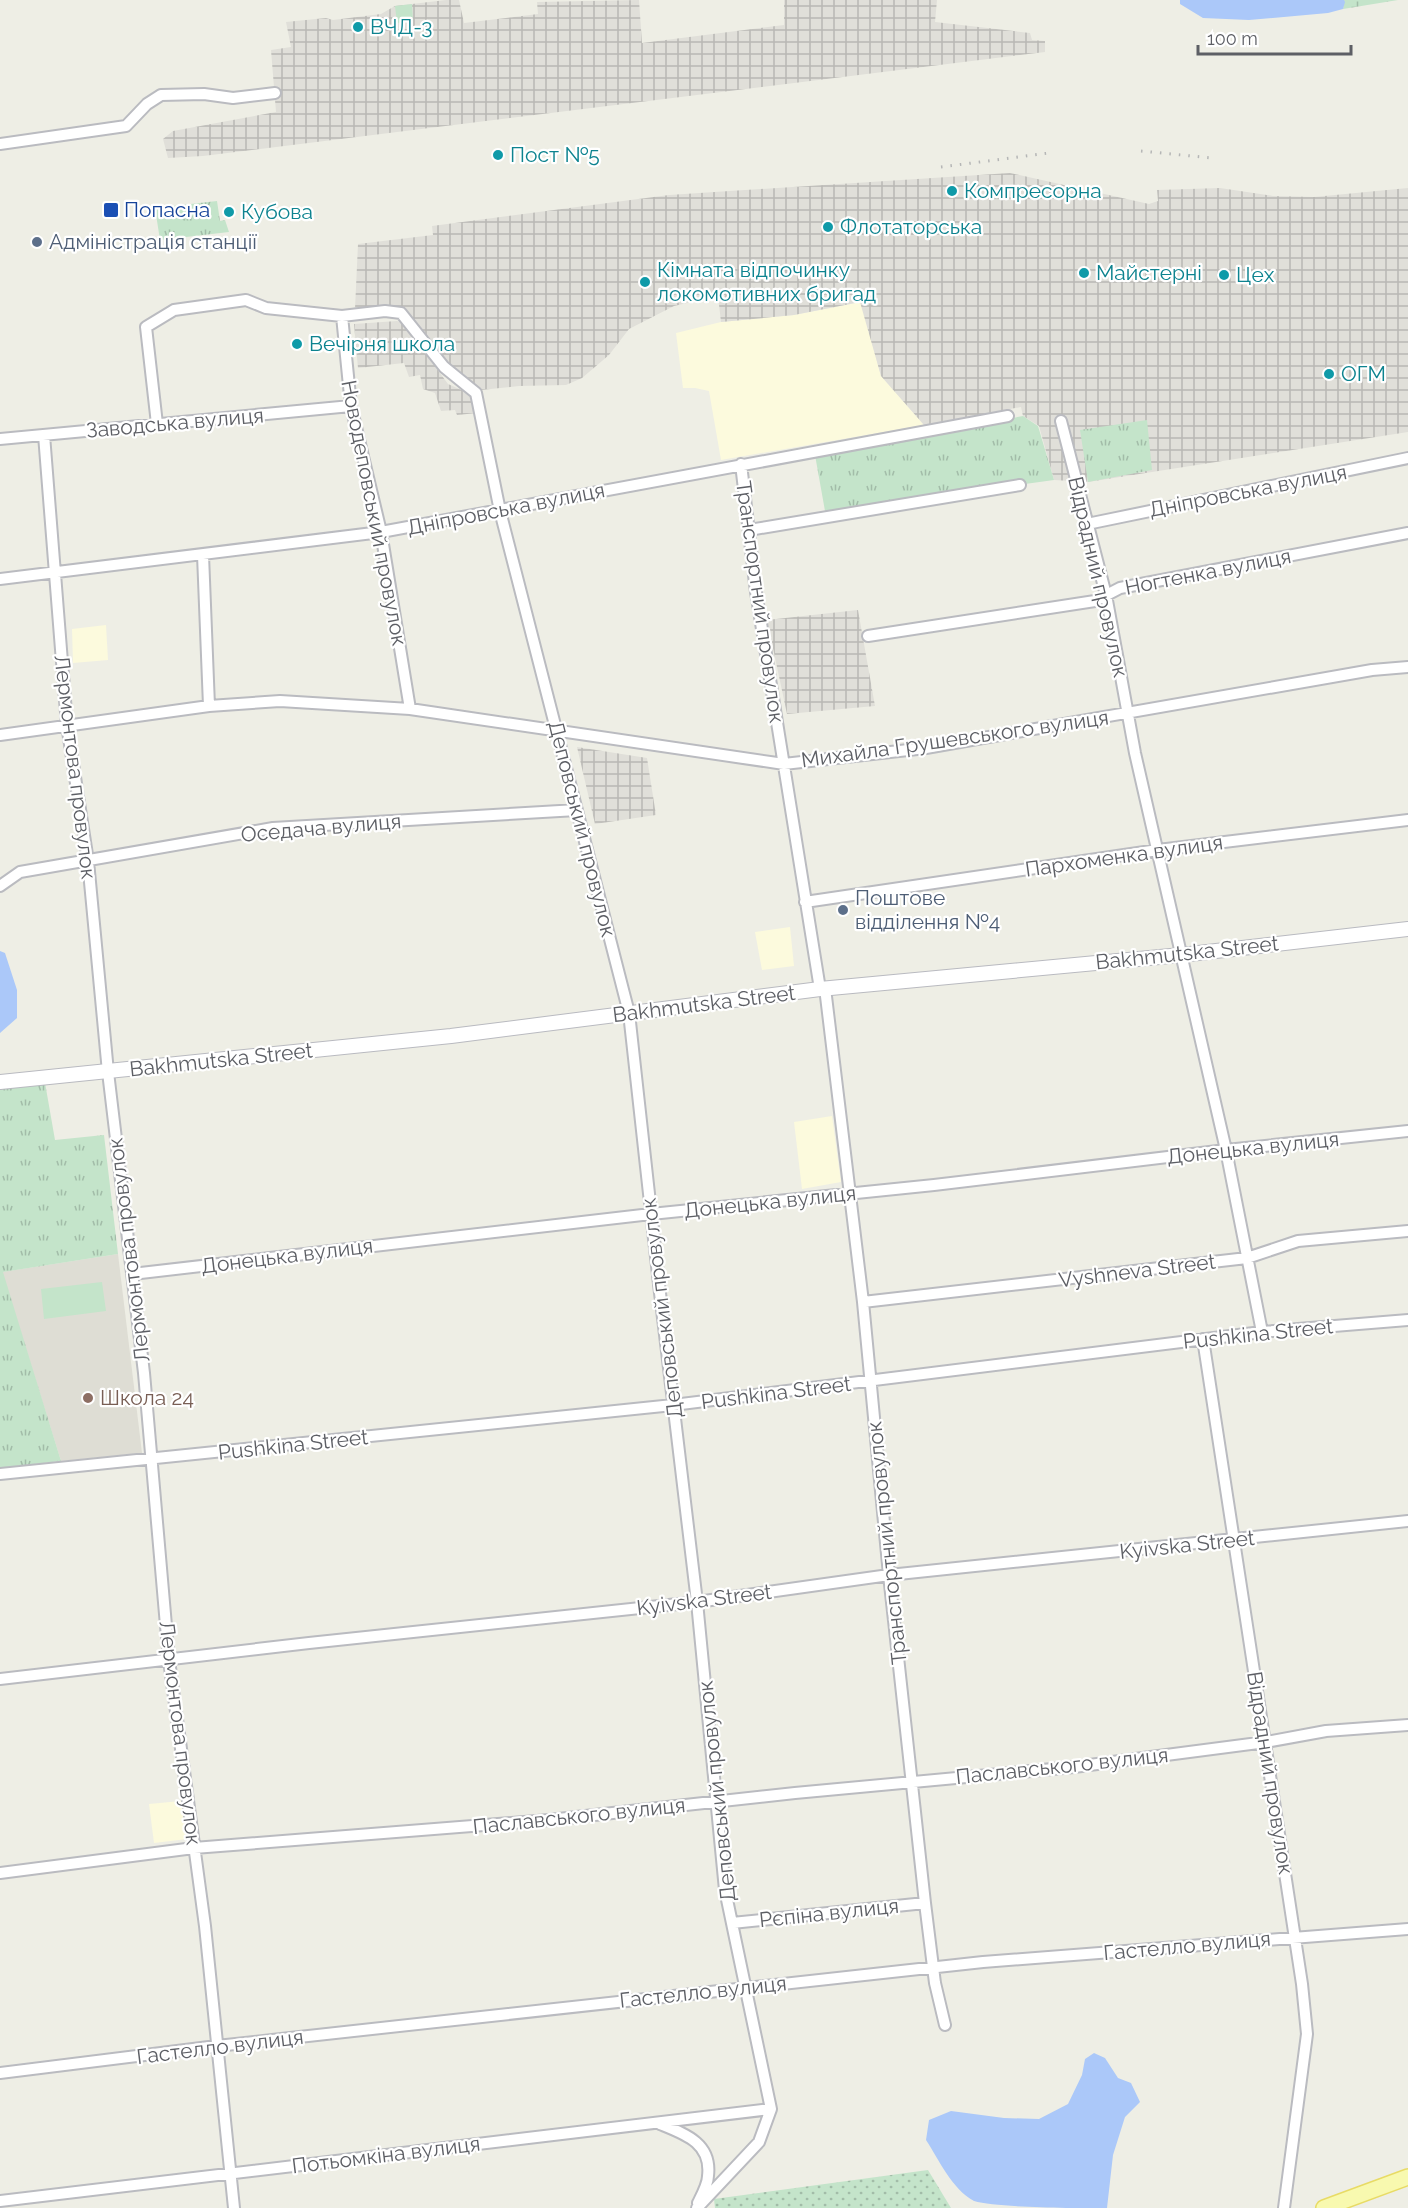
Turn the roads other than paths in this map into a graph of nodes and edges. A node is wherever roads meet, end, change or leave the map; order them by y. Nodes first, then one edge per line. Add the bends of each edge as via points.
1 (275, 93) dead end
2 (0, 144) edge
3 (342, 316) junction
4 (351, 406) junction
5 (1008, 416) dead end
6 (1061, 421) dead end
7 (157, 424) junction
8 (44, 435) junction
9 (0, 439) edge
10 (1408, 458) edge
11 (741, 464) junction
12 (1020, 485) dead end
13 (500, 511) junction
14 (1087, 524) junction
15 (749, 530) junction
16 (381, 532) junction
17 (1408, 533) edge
18 (203, 555) junction
19 (54, 573) junction
20 (0, 579) edge
21 (1106, 595) junction
22 (868, 636) dead end
23 (1408, 667) edge
24 (209, 706) junction
25 (410, 710) junction
26 (1128, 714) junction
27 (67, 725) junction
28 (558, 731) junction
29 (0, 735) edge
30 (784, 764) junction
31 (577, 810) junction
32 (1408, 820) edge
33 (1158, 850) junction
34 (88, 861) junction
35 (0, 886) edge
36 (805, 902) junction
37 (1408, 929) edge
38 (1181, 955) junction
39 (822, 989) junction
40 (628, 1013) junction
41 (108, 1072) junction
42 (0, 1082) edge
43 (1408, 1131) edge
44 (1226, 1150) junction
45 (850, 1194) junction
46 (651, 1214) junction
47 (1408, 1231) edge
48 (1246, 1258) junction
49 (132, 1274) junction
50 (863, 1302) junction
51 (1408, 1320) edge
52 (1262, 1332) junction
53 (1203, 1339) junction
54 (872, 1382) junction
55 (673, 1405) junction
56 (151, 1459) junction
57 (0, 1474) edge
58 (1408, 1521) edge
59 (1234, 1540) junction
60 (889, 1575) junction
61 (698, 1602) junction
62 (169, 1660) junction
63 (0, 1679) edge
64 (1408, 1725) edge
65 (1266, 1742) junction
66 (911, 1782) junction
67 (717, 1802) junction
68 (194, 1848) junction
69 (0, 1873) edge
70 (925, 1903) junction
71 (732, 1923) junction
72 (1408, 1929) edge
73 (1295, 1937) junction
74 (933, 1968) junction
75 (745, 1988) junction
76 (945, 2025) dead end
77 (217, 2046) junction
78 (0, 2073) edge
79 (771, 2109) junction
80 (657, 2123) junction
81 (231, 2173) junction
82 (1408, 2177) edge
83 (0, 2201) edge
84 (234, 2208) edge
85 (697, 2208) edge
86 (1284, 2208) edge
87 (1324, 2208) edge

1 - 2 street via 233,98 161,95 126,126
3 - 4 street, Новодеповський провулок
3 - 7 street via 266,308 246,300 174,310 146,327
3 - 13 street, Деповський провулок via 400,313 444,368 476,393
4 - 7 street, Заводська вулиця
4 - 16 street, Новодеповський провулок
5 - 11 street, Дніпровська вулиця
6 - 14 street, Відрадний провулок
7 - 8 street, Заводська вулиця
8 - 9 street, Заводська вулиця
8 - 19 street, Лермонтова провулок
10 - 14 street, Дніпровська вулиця
11 - 13 street, Дніпровська вулиця
11 - 15 street, Транспортний провулок
12 - 15 street
13 - 16 street, Дніпровська вулиця
13 - 28 street, Деповський провулок
14 - 21 street, Відрадний провулок
15 - 30 street, Транспортний провулок
16 - 18 street, Дніпровська вулиця
16 - 25 street, Новодеповський провулок
17 - 21 street, Ногтенка вулиця via 1120,588
18 - 19 street, Дніпровська вулиця
18 - 24 street
19 - 20 street, Дніпровська вулиця
19 - 27 street, Лермонтова провулок
21 - 22 street, Ногтенка вулиця via 1095,601
21 - 26 street, Відрадний провулок
23 - 26 street, Михайла Грушевського вулиця via 1372,670
24 - 25 street, Михайла Грушевського вулиця via 280,701
24 - 27 street, Михайла Грушевського вулиця
25 - 28 street, Михайла Грушевського вулиця
26 - 30 street, Михайла Грушевського вулиця via 926,748
26 - 33 street, Відрадний провулок
27 - 29 street, Михайла Грушевського вулиця
27 - 34 street, Лермонтова провулок
28 - 30 street, Михайла Грушевського вулиця
28 - 31 street, Деповський провулок
30 - 36 street, Транспортний провулок
31 - 34 street, Оседача вулиця via 273,828
31 - 40 street, Деповський провулок
32 - 33 street, Пархоменка вулиця
33 - 36 street, Пархоменка вулиця
33 - 38 street, Відрадний провулок
34 - 35 street, Оседача вулиця via 20,872
34 - 41 street, Лермонтова провулок
36 - 39 street, Транспортний провулок
37 - 38 street, Bakhmutska Street
38 - 39 street, Bakhmutska Street
38 - 44 street, Відрадний провулок
39 - 40 street, Bakhmutska Street
39 - 45 street, Транспортний провулок
40 - 41 street, Bakhmutska Street
40 - 46 street, Деповський провулок
41 - 42 street, Bakhmutska Street
41 - 49 street, Лермонтова провулок
43 - 44 street, Донецька вулиця
44 - 45 street, Донецька вулиця
44 - 48 street, Відрадний провулок
45 - 46 street, Донецька вулиця
45 - 50 street, Транспортний провулок
46 - 49 street, Донецька вулиця
46 - 55 street, Деповський провулок
47 - 48 street, Vyshneva Street via 1298,1241
48 - 50 street, Vyshneva Street
48 - 52 street, Відрадний провулок
49 - 56 street, Лермонтова провулок
50 - 54 street, Транспортний провулок
51 - 52 street, Pushkina Street
52 - 53 street, Pushkina Street
53 - 54 street, Pushkina Street
53 - 59 street, Відрадний провулок
54 - 55 street, Pushkina Street
54 - 60 street, Транспортний провулок
55 - 56 street, Pushkina Street
55 - 61 street, Деповський провулок
56 - 57 street, Pushkina Street
56 - 62 street, Лермонтова провулок
58 - 59 street, Kyivska Street
59 - 60 street, Kyivska Street
59 - 65 street, Відрадний провулок
60 - 61 street, Kyivska Street
60 - 66 street, Транспортний провулок
61 - 62 street, Kyivska Street
61 - 67 street, Деповський провулок
62 - 63 street, Kyivska Street
62 - 68 street, Лермонтова провулок
64 - 65 street, Паславського вулиця via 1326,1731
65 - 66 street, Паславського вулиця via 1074,1767
65 - 73 street, Відрадний провулок
66 - 67 street, Паславського вулиця
66 - 70 street, Транспортний провулок
67 - 68 street, Паславського вулиця via 549,1821
67 - 71 street, Деповський провулок via 724,1890
68 - 69 street, Паславського вулиця
68 - 77 street, Лермонтова провулок
70 - 71 street, Рєпіна вулиця
70 - 74 street, Транспортний провулок
71 - 75 street, Деповський провулок
72 - 73 street, Гастелло вулиця
73 - 74 street, Гастелло вулиця
73 - 86 street, Відрадний провулок via 1306,2034
74 - 75 street, Гастелло вулиця
74 - 76 street, Транспортний провулок
75 - 77 street, Гастелло вулиця
75 - 79 street, Деповський провулок
77 - 78 street, Гастелло вулиця
77 - 81 street, Лермонтова провулок
79 - 80 street, Потьомкіна вулиця
79 - 85 street via 759,2142
80 - 81 street, Потьомкіна вулиця
80 - 85 street via 689,2135 706,2154 709,2176
81 - 83 street, Потьомкіна вулиця
81 - 84 street, Лермонтова провулок
82 - 87 main road

